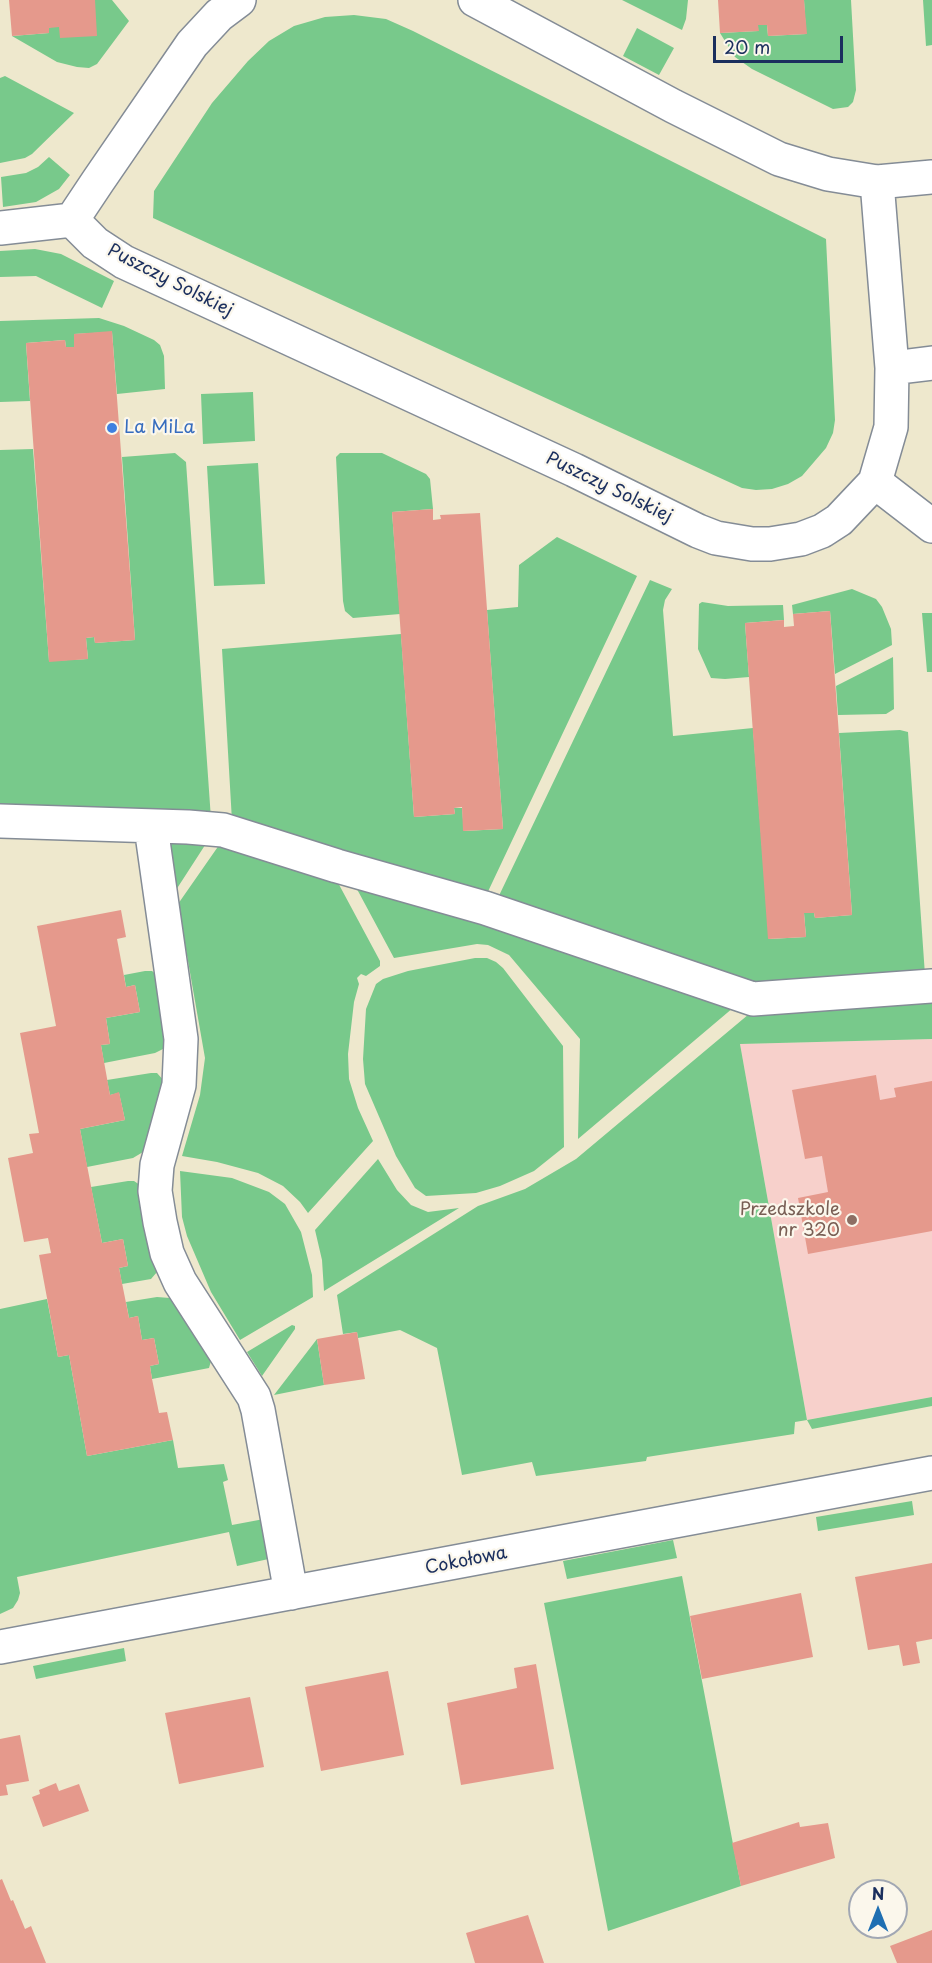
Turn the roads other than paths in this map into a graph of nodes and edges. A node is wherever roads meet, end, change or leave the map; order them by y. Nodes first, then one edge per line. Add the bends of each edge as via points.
1 (238, 0) edge
2 (475, 0) edge
3 (932, 177) edge
4 (877, 182) junction
5 (72, 220) junction
6 (0, 228) edge
7 (932, 363) edge
8 (892, 368) junction
9 (875, 482) junction
10 (932, 526) edge
11 (0, 821) edge
12 (151, 827) junction
13 (932, 986) edge
14 (932, 1473) edge
15 (291, 1593) junction
16 (0, 1647) edge

1 - 5 street via 192,44
2 - 4 street via 779,159 828,174
3 - 4 street
4 - 8 street, Puszczy Solskiej
5 - 6 street
5 - 9 street, Puszczy Solskiej via 95,243 124,262 716,538 752,544 801,539 839,520
7 - 8 street
8 - 9 street, Puszczy Solskiej via 891,427
9 - 10 street
11 - 12 street
12 - 13 street via 223,830 485,908 753,999
12 - 15 street via 181,1049 179,1085 157,1165 155,1191 160,1222 167,1252 180,1281 254,1397
14 - 15 street, Cokołowa
15 - 16 street, Cokołowa

